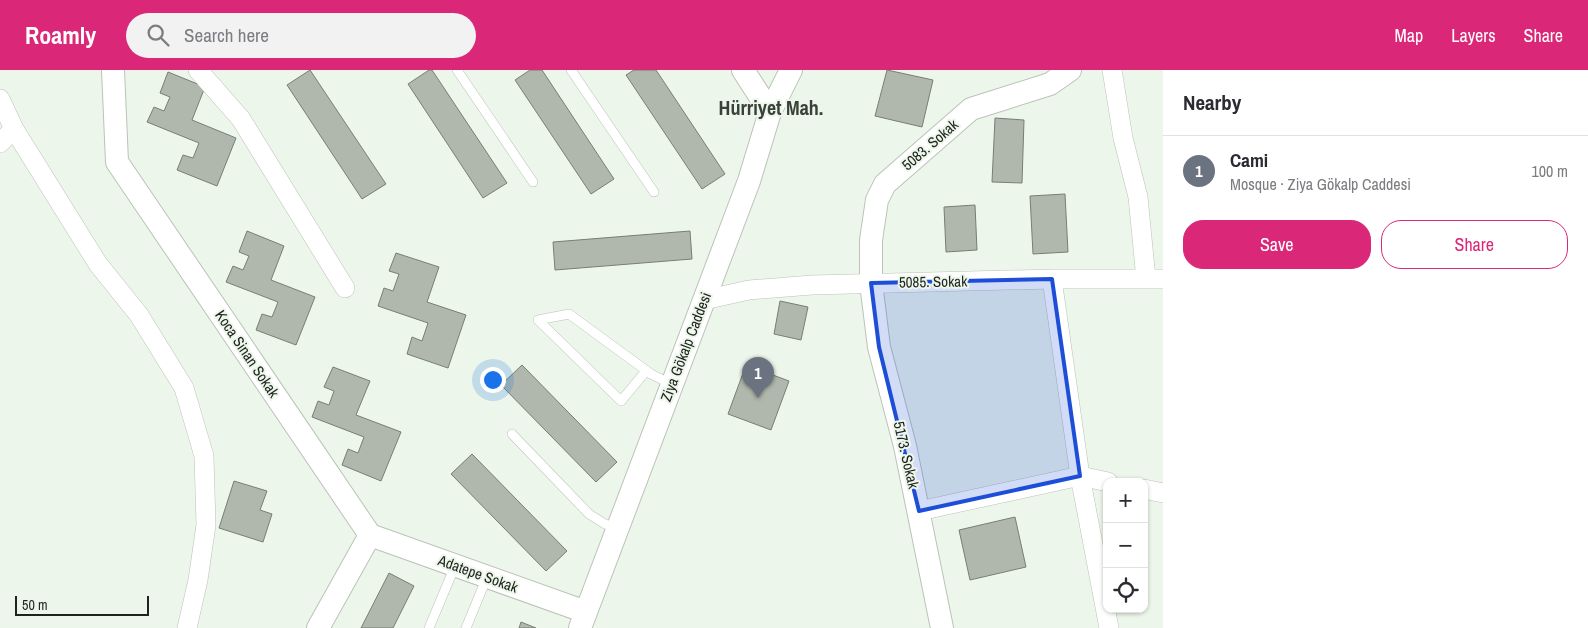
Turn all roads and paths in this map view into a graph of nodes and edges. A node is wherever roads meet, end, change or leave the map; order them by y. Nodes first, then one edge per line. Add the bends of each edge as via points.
1 (112, 70) edge
2 (198, 70) edge
3 (456, 70) edge
4 (571, 70) edge
5 (743, 70) edge
6 (791, 70) edge
7 (1070, 70) edge
8 (1112, 70) edge
9 (0, 99) edge
10 (770, 112) junction
11 (14, 129) junction
12 (0, 143) edge
13 (533, 182) dead end
14 (654, 192) dead end
15 (1052, 279) junction
16 (1155, 279) edge
17 (871, 283) junction
18 (345, 288) dead end
19 (704, 300) junction
20 (646, 371) junction
21 (671, 384) junction
22 (512, 434) dead end
23 (1080, 476) junction
24 (1103, 481) edge
25 (1148, 490) edge
26 (1163, 493) edge
27 (919, 511) junction
28 (618, 528) junction
29 (370, 535) junction
30 (455, 565) junction
31 (487, 577) junction
32 (582, 620) edge
33 (187, 628) edge
34 (318, 628) edge
35 (429, 628) edge
36 (466, 628) edge
37 (942, 628) edge
38 (1109, 628) edge

1 - 29 street, Koca Sinan Sokak via 117,162
2 - 18 street via 241,119
3 - 13 lane
4 - 14 lane
5 - 10 street
6 - 10 street, Ziya Gökalp Caddesi
7 - 17 street, 5083. Sokak via 1050,84 971,109 885,184 877,200
8 - 16 street via 1123,138
9 - 11 street
10 - 19 street, Ziya Gökalp Caddesi via 749,181
11 - 12 street
11 - 33 street via 98,264 139,315 184,388 204,456 206,525
15 - 16 street, 5085. Sokak
15 - 17 street, 5085. Sokak
15 - 23 street
17 - 19 street, 5085. Sokak via 749,290
17 - 27 street, 5173. Sokak via 879,347
19 - 21 street, Ziya Gökalp Caddesi
20 - 20 lane via 569,314 538,320 621,401
20 - 21 lane
21 - 28 street, Ziya Gökalp Caddesi
22 - 28 lane via 589,514
23 - 24 street
23 - 27 street
23 - 38 street
25 - 26 street
27 - 37 street, 5173. Sokak
28 - 32 street, Ziya Gökalp Caddesi
29 - 30 street, Adatepe Sokak
29 - 34 street
30 - 31 street, Adatepe Sokak
30 - 35 lane
31 - 32 street, Adatepe Sokak
31 - 36 lane

